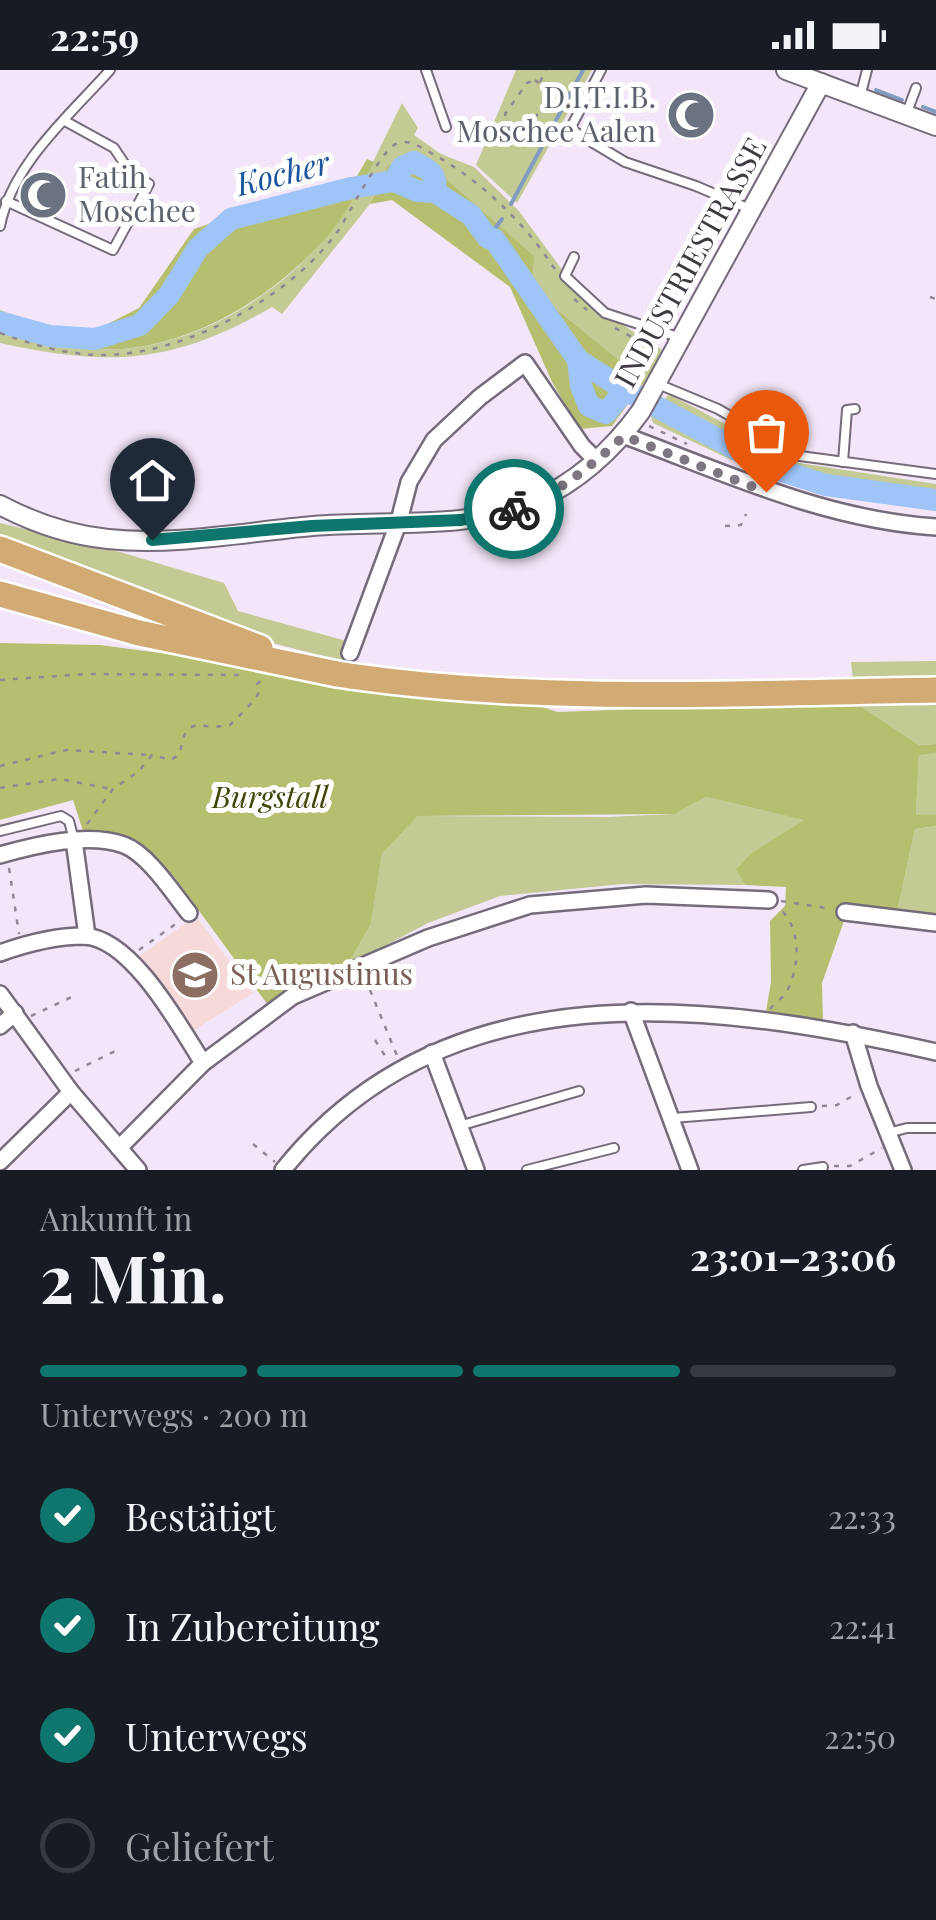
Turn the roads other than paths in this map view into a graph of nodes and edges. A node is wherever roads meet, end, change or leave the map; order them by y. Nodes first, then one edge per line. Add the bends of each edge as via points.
1 (110, 70) edge
2 (426, 70) edge
3 (601, 70) edge
4 (786, 70) edge
5 (867, 70) edge
6 (820, 83) junction
7 (916, 88) dead end
8 (860, 97) junction
9 (906, 115) junction
10 (65, 121) junction
11 (936, 126) edge
12 (446, 127) dead end
13 (6, 201) junction
14 (752, 210) junction
15 (0, 226) edge
16 (574, 257) dead end
17 (682, 339) junction
18 (656, 386) junction
19 (855, 410) dead end
20 (633, 422) junction
21 (597, 461) junction
22 (843, 462) junction
23 (936, 474) edge
24 (0, 505) edge
25 (399, 521) junction
26 (936, 527) edge
27 (0, 550) edge
28 (0, 594) edge
29 (0, 612) edge
30 (139, 634) junction
31 (290, 665) junction
32 (346, 667) junction
33 (936, 690) edge
34 (0, 832) edge
35 (76, 840) junction
36 (4, 859) edge
37 (769, 900) road end
38 (845, 912) road end
39 (188, 913) road end
40 (936, 923) edge
41 (87, 936) junction
42 (0, 953) edge
43 (0, 994) edge
44 (631, 1011) junction
45 (18, 1017) junction
46 (0, 1026) edge
47 (853, 1033) junction
48 (936, 1052) edge
49 (432, 1053) junction
50 (203, 1064) junction
51 (578, 1091) dead end
52 (71, 1092) junction
53 (810, 1107) road end
54 (668, 1118) junction
55 (459, 1126) junction
56 (936, 1128) edge
57 (890, 1138) junction
58 (119, 1148) junction
59 (614, 1148) dead end
60 (0, 1162) edge
61 (823, 1166) road end
62 (138, 1170) edge
63 (283, 1170) edge
64 (476, 1170) edge
65 (527, 1170) edge
66 (690, 1170) edge
67 (803, 1170) edge
68 (903, 1170) edge

1 - 10 lane
2 - 12 lane
3 - 14 lane via 570,129 625,162
4 - 6 street
5 - 8 lane
6 - 8 street
6 - 14 street, INDUSTRIESTRASSE
7 - 9 lane
8 - 9 street
9 - 11 street
10 - 13 lane
10 - 13 lane via 114,148 130,172 149,184 114,250
13 - 15 lane
14 - 17 street, INDUSTRIESTRASSE
16 - 17 lane via 566,276 606,313
17 - 18 street, INDUSTRIESTRASSE
18 - 20 street, INDUSTRIESTRASSE
18 - 22 lane via 718,409 800,456
19 - 22 lane via 847,410
20 - 21 street, INDUSTRIESTRASSE
20 - 26 street via 766,492 840,513
21 - 25 street, INDUSTRIESTRASSE via 530,504 497,514
21 - 25 street via 525,364 434,440 410,482
22 - 23 lane
24 - 25 street, INDUSTRIESTRASSE via 59,531 110,539
25 - 32 street
27 - 31 highway via 252,644
28 - 30 highway
29 - 30 highway
30 - 31 highway
31 - 32 highway
32 - 33 highway via 424,686 514,692
34 - 35 lane via 61,816
35 - 36 street via 34,845
35 - 39 street via 125,845 160,875
35 - 41 street
37 - 50 street via 646,896 530,905 428,938 292,996
38 - 40 street
41 - 42 street
41 - 50 street via 129,957
43 - 45 street
44 - 47 street
44 - 49 street via 542,1019
44 - 54 street
45 - 46 street
45 - 52 street
47 - 48 street
47 - 57 street
49 - 55 street
49 - 63 street via 344,1108
50 - 58 street
51 - 55 lane
52 - 58 street
52 - 60 street
53 - 54 lane
54 - 66 street
55 - 64 street
56 - 57 lane via 907,1128
57 - 68 street
58 - 62 street
59 - 65 lane
61 - 67 lane

